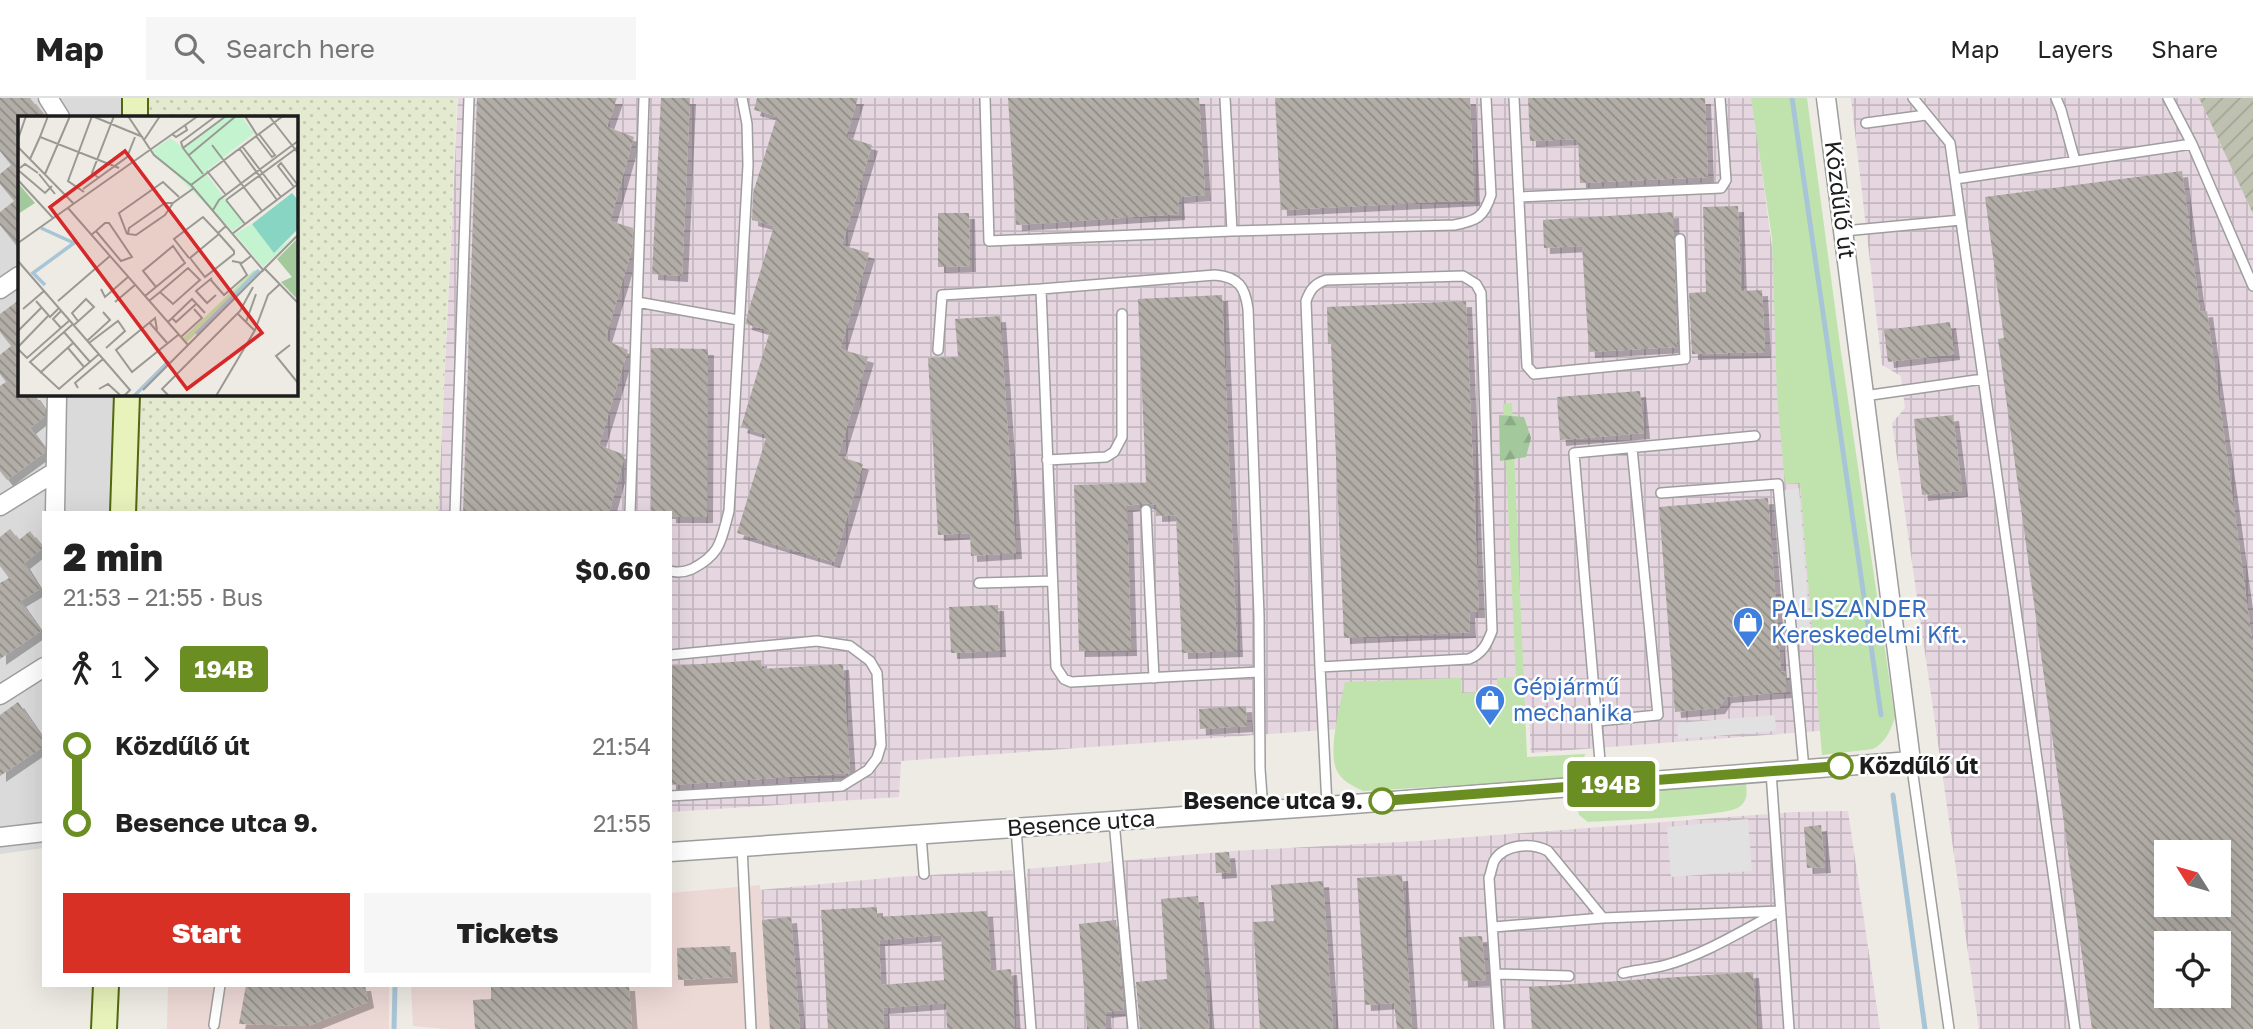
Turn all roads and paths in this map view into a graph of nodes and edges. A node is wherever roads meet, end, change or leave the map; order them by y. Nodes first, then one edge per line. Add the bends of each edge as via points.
1 (48, 98) edge
2 (135, 98) edge
3 (469, 98) edge
4 (644, 98) edge
5 (742, 98) edge
6 (985, 98) edge
7 (1225, 98) edge
8 (1486, 98) edge
9 (1514, 98) edge
10 (1720, 98) edge
11 (1826, 98) edge
12 (1913, 98) edge
13 (2056, 98) edge
14 (2168, 98) edge
15 (1926, 115) junction
16 (59, 116) edge
17 (135, 116) edge
18 (1866, 122) dead end
19 (2192, 144) junction
20 (2075, 161) junction
21 (1955, 179) junction
22 (1519, 197) junction
23 (1961, 220) junction
24 (1233, 231) junction
25 (1844, 231) junction
26 (1681, 239) dead end
27 (18, 277) edge
28 (2253, 286) edge
29 (0, 289) edge
30 (1041, 289) junction
31 (637, 302) junction
32 (1122, 314) dead end
33 (738, 320) junction
34 (938, 350) dead end
35 (1983, 379) junction
36 (57, 396) edge
37 (127, 396) edge
38 (1864, 396) junction
39 (1755, 436) dead end
40 (1632, 448) junction
41 (1047, 460) junction
42 (55, 472) junction
43 (1661, 493) dead end
44 (0, 506) edge
45 (1146, 510) dead end
46 (55, 511) edge
47 (123, 511) edge
48 (455, 511) edge
49 (630, 511) edge
50 (672, 573) edge
51 (1052, 581) junction
52 (979, 583) dead end
53 (672, 655) edge
54 (1320, 667) junction
55 (42, 668) edge
56 (1258, 672) junction
57 (1154, 678) junction
58 (0, 695) edge
59 (1598, 721) junction
60 (1911, 761) junction
61 (1804, 769) junction
62 (1771, 772) junction
63 (1602, 785) junction
64 (672, 796) edge
65 (1327, 806) junction
66 (1264, 810) junction
67 (1114, 821) junction
68 (1016, 828) junction
69 (42, 832) edge
70 (921, 835) junction
71 (0, 837) edge
72 (742, 847) junction
73 (672, 852) edge
74 (924, 874) dead end
75 (1780, 911) junction
76 (1603, 918) junction
77 (1494, 927) junction
78 (1623, 973) dead end
79 (1497, 974) junction
80 (1569, 976) dead end
81 (106, 987) edge
82 (220, 987) edge
83 (214, 1025) dead end
84 (104, 1029) edge
85 (751, 1029) edge
86 (1031, 1029) edge
87 (1133, 1029) edge
88 (1499, 1029) edge
89 (1789, 1029) edge
90 (1949, 1029) edge
91 (2075, 1029) edge

1 - 16 street
2 - 17 main road
3 - 48 lane
4 - 31 lane
5 - 33 lane via 748,165
6 - 24 lane via 989,241
7 - 24 lane
8 - 24 lane via 1491,195 1474,221
9 - 22 lane
10 - 22 lane via 1726,180 1721,188
11 - 25 street, Közdűlő út
12 - 15 lane
13 - 20 lane
14 - 19 lane
15 - 18 lane
15 - 21 lane via 1950,143
19 - 20 lane
19 - 28 lane
20 - 21 lane
21 - 23 lane
22 - 26 lane via 1527,366 1534,374 1685,359
23 - 25 lane
23 - 35 lane
25 - 38 street, Közdűlő út
27 - 29 street
30 - 34 lane via 942,295
30 - 41 lane
30 - 56 lane via 1215,275 1227,276 1246,292
31 - 33 lane
31 - 49 lane
32 - 41 lane via 1122,437 1106,457
33 - 50 lane via 729,511 711,558 687,571
35 - 38 lane
35 - 91 lane
36 - 42 street
37 - 47 main road
38 - 60 street, Közdűlő út
39 - 40 lane
40 - 59 lane via 1574,453
40 - 59 lane via 1658,715
41 - 51 lane
42 - 44 street
42 - 46 street
43 - 61 lane via 1778,484
45 - 57 lane
51 - 52 lane
51 - 57 lane via 1056,667 1064,679
53 - 64 lane via 817,641 850,646 870,661 877,673 881,745 868,770 842,786
54 - 54 lane via 1469,659 1479,655 1490,638 1481,293 1463,276 1326,280 1310,291 1306,301
54 - 65 lane
55 - 58 street
56 - 57 lane
56 - 66 lane
59 - 63 lane
60 - 61 street, Besence utca
60 - 90 lane
61 - 62 street, Besence utca
62 - 63 street, Besence utca
62 - 75 lane
63 - 65 street, Besence utca
65 - 66 street, Besence utca
66 - 67 street, Besence utca
67 - 68 street, Besence utca
67 - 87 lane
68 - 70 street, Besence utca
68 - 86 lane
69 - 71 street
70 - 72 street, Besence utca
70 - 74 lane
72 - 73 street, Besence utca
72 - 85 lane
75 - 76 lane
75 - 78 lane via 1682,960
75 - 89 lane
76 - 77 lane
76 - 77 lane via 1548,850 1521,846 1499,855 1492,868
77 - 79 lane
79 - 80 lane
79 - 88 lane
81 - 84 main road
82 - 83 lane

